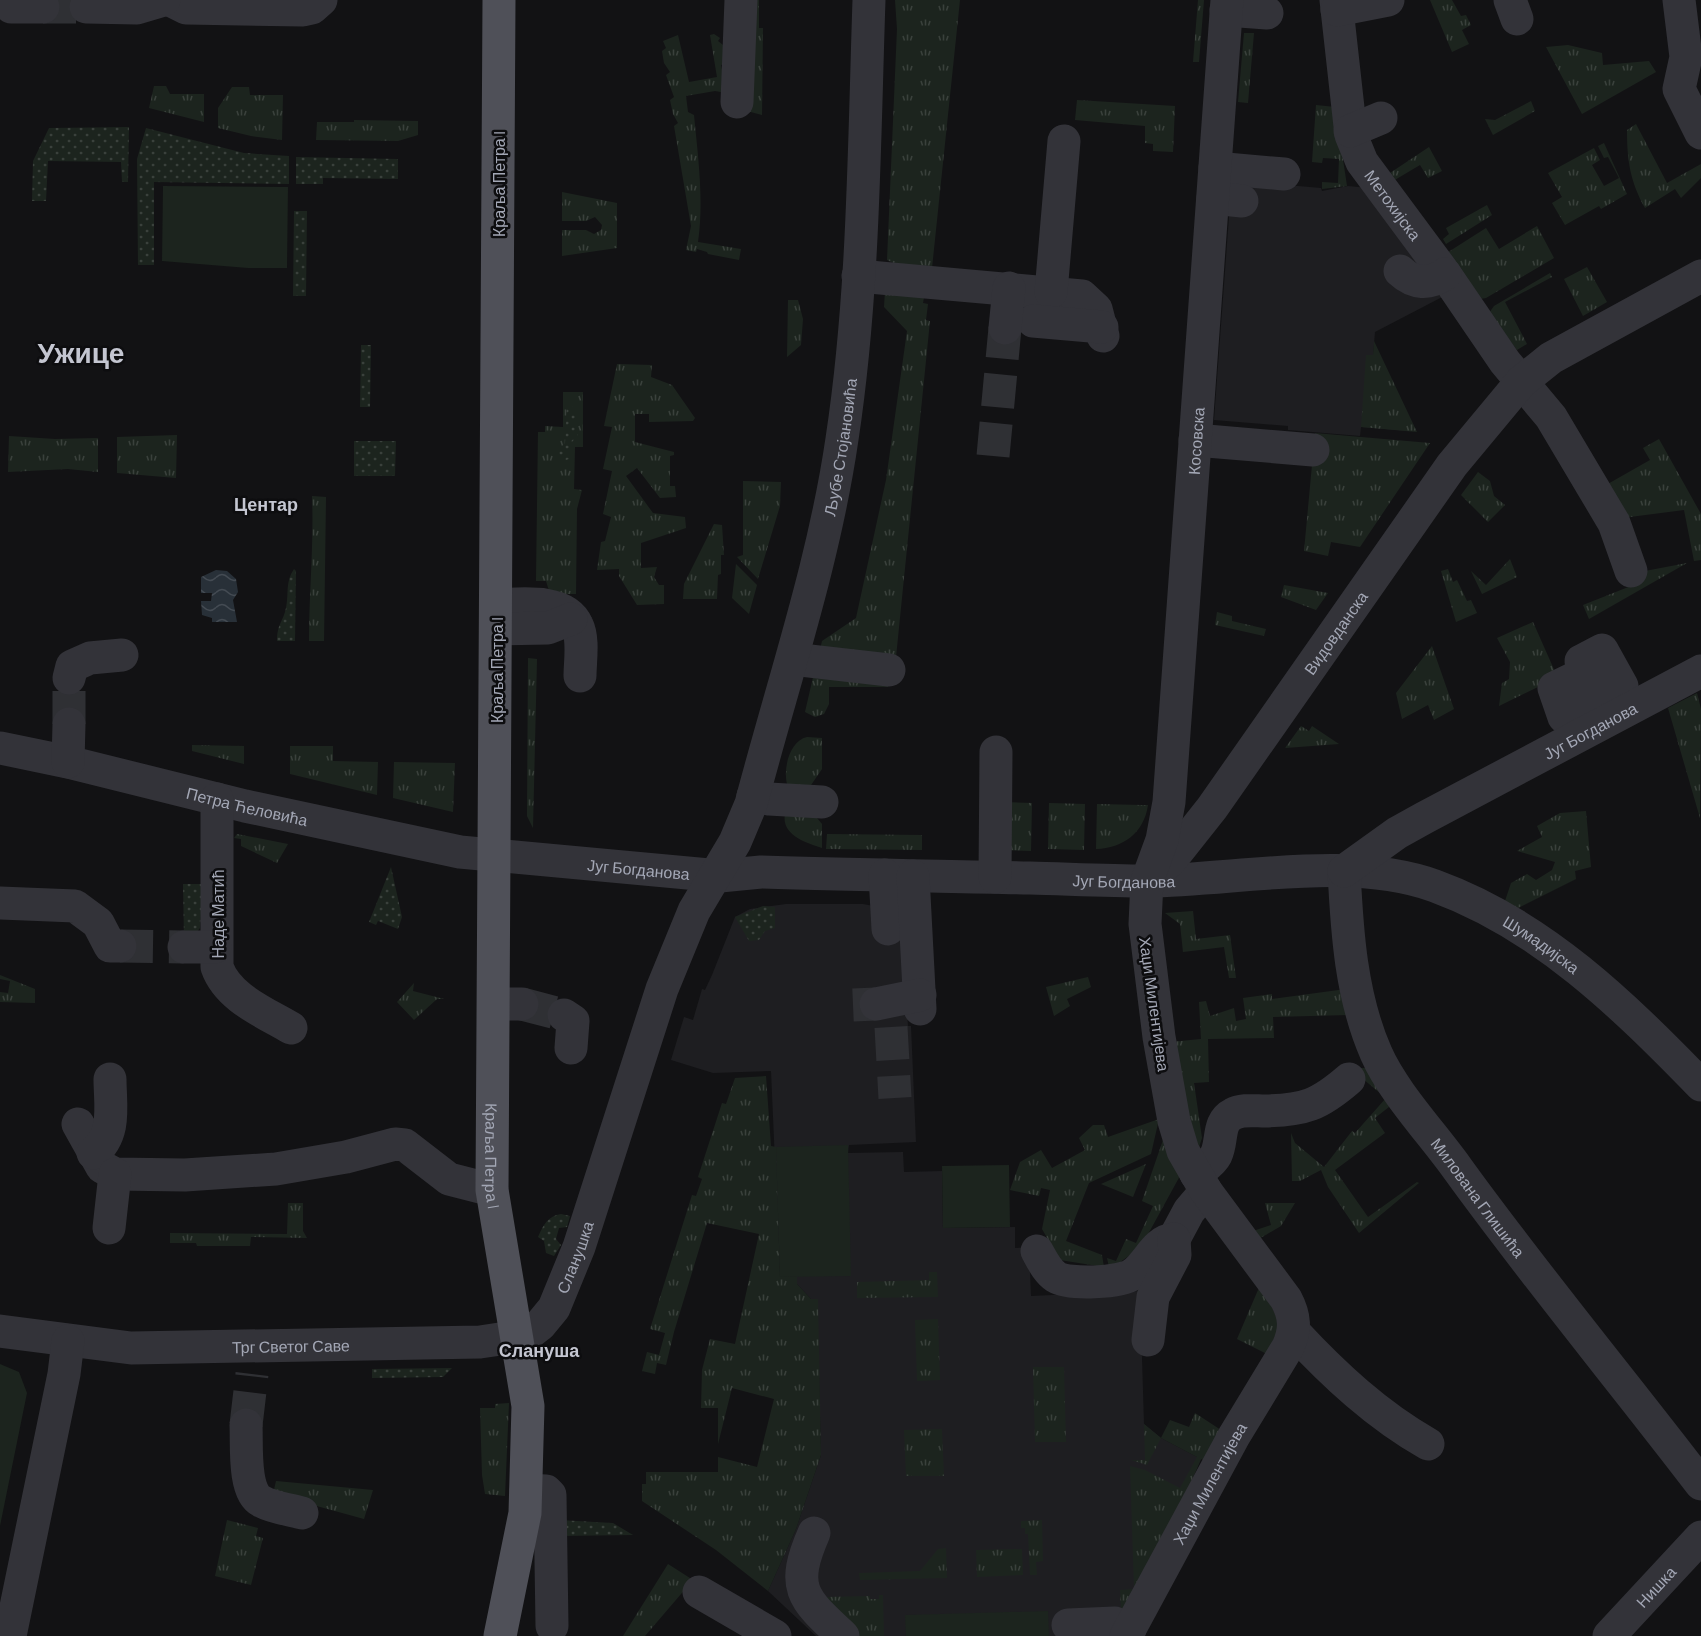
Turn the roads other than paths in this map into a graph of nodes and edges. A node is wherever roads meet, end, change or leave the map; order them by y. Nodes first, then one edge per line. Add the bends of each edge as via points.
1 (164, 0) edge
2 (170, 0) edge
3 (321, 0) edge
4 (499, 0) edge
5 (741, 0) edge
6 (869, 0) edge
7 (1388, 0) edge
8 (1679, 0) edge
9 (1227, 5) edge
10 (1337, 5) edge
11 (10, 7) dead end
12 (43, 7) tunnel mouth
13 (86, 7) tunnel mouth
14 (1267, 13) dead end
15 (737, 102) dead end
16 (1381, 118) dead end
17 (1350, 131) junction
18 (1701, 133) edge
19 (1064, 141) dead end
20 (1284, 174) dead end
21 (1223, 189) junction
22 (1400, 271) dead end
23 (1445, 274) junction
24 (858, 276) junction
25 (1701, 276) edge
26 (1009, 288) junction
27 (1050, 292) junction
28 (1521, 381) junction
29 (1195, 440) junction
30 (1313, 450) dead end
31 (1630, 572) dead end
32 (496, 617) junction
33 (122, 655) dead end
34 (792, 659) junction
35 (890, 670) dead end
36 (1701, 671) edge
37 (580, 676) dead end
38 (69, 678) tunnel mouth
39 (1590, 682) dead end
40 (1581, 721) junction
41 (69, 724) tunnel mouth
42 (0, 748) edge
43 (996, 752) dead end
44 (68, 762) junction
45 (753, 796) junction
46 (217, 799) junction
47 (822, 802) dead end
48 (495, 855) junction
49 (1344, 871) junction
50 (899, 875) junction
51 (713, 876) junction
52 (995, 877) junction
53 (1147, 881) junction
54 (0, 903) edge
55 (888, 928) dead end
56 (120, 946) tunnel mouth
57 (895, 1011) tunnel mouth
58 (564, 1016) dead end
59 (291, 1028) dead end
60 (571, 1048) dead end
61 (110, 1079) dead end
62 (1349, 1079) dead end
63 (1701, 1085) edge
64 (78, 1124) dead end
65 (368, 1151) junction
66 (104, 1163) junction
67 (339, 1178) dead end
68 (1201, 1182) junction
69 (492, 1190) junction
70 (109, 1228) dead end
71 (1174, 1239) junction
72 (1037, 1251) dead end
73 (0, 1331) edge
74 (1294, 1332) junction
75 (516, 1338) junction
76 (1148, 1340) dead end
77 (68, 1341) junction
78 (246, 1425) tunnel mouth
79 (1428, 1444) dead end
80 (1701, 1484) edge
81 (526, 1490) junction
82 (302, 1513) dead end
83 (814, 1533) dead end
84 (1701, 1537) edge
85 (699, 1592) dead end
86 (1068, 1624) dead end
87 (552, 1626) dead end
88 (6, 1633) edge
89 (1128, 1633) edge
90 (500, 1636) edge
91 (775, 1636) edge
92 (843, 1636) edge
93 (1609, 1636) edge

1 - 13 street via 137,8
2 - 3 street via 186,8 303,10
4 - 32 main road, Краља Петра I
5 - 15 street
6 - 24 street, Љубе Стојановића
7 - 10 street
8 - 18 street via 1686,57 1679,89
9 - 14 street
9 - 21 street, Косовска
10 - 17 street, Метохијска
11 - 12 street
16 - 17 street
17 - 23 street, Метохијска via 1368,172
19 - 27 street
20 - 21 street
21 - 29 street, Косовска
22 - 23 street via 1420,282
23 - 28 street, Метохијска
24 - 26 street
24 - 34 street, Љубе Стојановића via 842,440 818,560
25 - 28 street, Видовданска via 1551,358
26 - 27 street
26 - 27 street via 1019,324 1102,332 1096,309 1085,297
28 - 31 street via 1551,417 1584,470 1614,524
28 - 53 street, Видовданска via 1452,465 1212,808 1170,861
29 - 30 street
29 - 53 street, Косовска via 1167,816
32 - 37 street via 543,605 560,610 577,623
32 - 48 main road, Краља Петра I
33 - 38 street via 80,660 72,666
34 - 35 street
34 - 45 street, Љубе Стојановића
36 - 40 street, Југ Богданова
39 - 40 street via 1572,692 1571,700
40 - 49 street, Југ Богданова via 1397,833
41 - 44 street
42 - 44 street, Петра Ћеловића
43 - 52 street
44 - 46 street, Петра Ћеловића
45 - 47 street
45 - 51 street, Љубе Стојановића via 735,842
46 - 48 street, Петра Ћеловића via 460,852
46 - 59 street, Наде Матић via 200,947 227,987
48 - 51 street, Југ Богданова
48 - 69 main road, Краља Петра I via 508,1004
49 - 53 street, Југ Богданова
49 - 63 street, Шумадијска via 1378,873 1495,913 1566,959 1642,1025
49 - 80 street, Милована Глишића via 1355,984 1365,1026 1380,1062 1508,1240 1591,1340
50 - 51 street, Југ Богданова via 761,872
50 - 52 street, Југ Богданова
50 - 55 street
50 - 57 street
51 - 75 street, Сланушка via 688,924 662,989 566,1283 540,1325
52 - 53 street, Југ Богданова
53 - 68 street, Хаџи Милентијева via 1145,929 1165,1079 1178,1135
54 - 56 street via 70,904 104,912 102,929 110,946
58 - 60 street via 573,1021
61 - 66 street via 110,1129 101,1147
62 - 68 street via 1312,1105 1283,1111 1242,1111 1228,1117 1216,1155
64 - 66 street
65 - 66 street via 301,1166 235,1173
65 - 67 street via 364,1165
65 - 69 street via 386,1144 405,1145 442,1176 466,1186
66 - 70 street
68 - 71 street
68 - 74 street, Хаџи Милентијева via 1286,1299 1292,1311
69 - 75 main road, Краља Петра I
71 - 72 street via 1162,1242 1133,1274 1110,1280 1059,1279
71 - 76 street via 1175,1255 1153,1297
73 - 77 street, Трг Светог Саве
74 - 79 street via 1334,1375 1403,1430
74 - 89 street, Хаџи Милентијева
75 - 77 street, Трг Светог Саве via 252,1360
75 - 81 main road via 528,1406
77 - 88 street
78 - 82 street via 248,1472 255,1496 262,1502
81 - 87 street via 546,1491 550,1495
81 - 90 main road via 525,1513
83 - 92 street via 801,1566 804,1594
84 - 93 street, Нишка
85 - 91 street
86 - 89 street via 1115,1623

